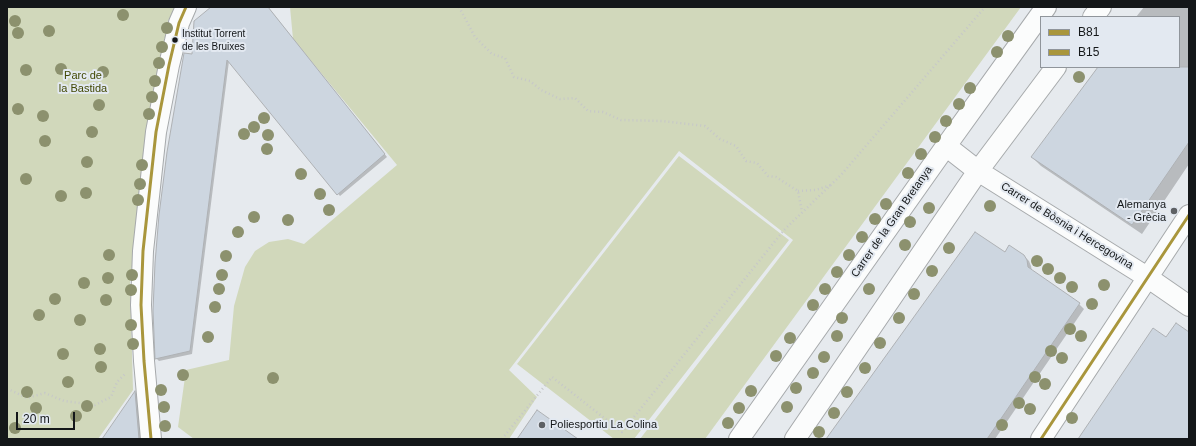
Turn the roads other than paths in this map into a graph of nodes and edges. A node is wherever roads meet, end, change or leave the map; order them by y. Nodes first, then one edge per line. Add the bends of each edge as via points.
1 (186, 7) edge
2 (1046, 7) edge
3 (1101, 7) edge
4 (1094, 16) edge
5 (1055, 68) edge
6 (946, 146) junction
7 (978, 170) junction
8 (1189, 215) edge
9 (1148, 277) junction
10 (1189, 306) edge
11 (151, 439) edge
12 (738, 439) edge
13 (795, 439) edge
14 (1041, 439) edge

1 - 11 street via 179,23 169,64 156,132 143,251 141,305
2 - 6 street, Carrer de la Gran Bretanya
3 - 4 street
5 - 7 street
6 - 7 street, Carrer de Bòsnia i Hercegovina
6 - 12 street, Carrer de la Gran Bretanya
7 - 9 street, Carrer de Bòsnia i Hercegovina
7 - 13 street
8 - 9 street
9 - 10 street, Carrer de Bòsnia i Hercegovina
9 - 14 street

